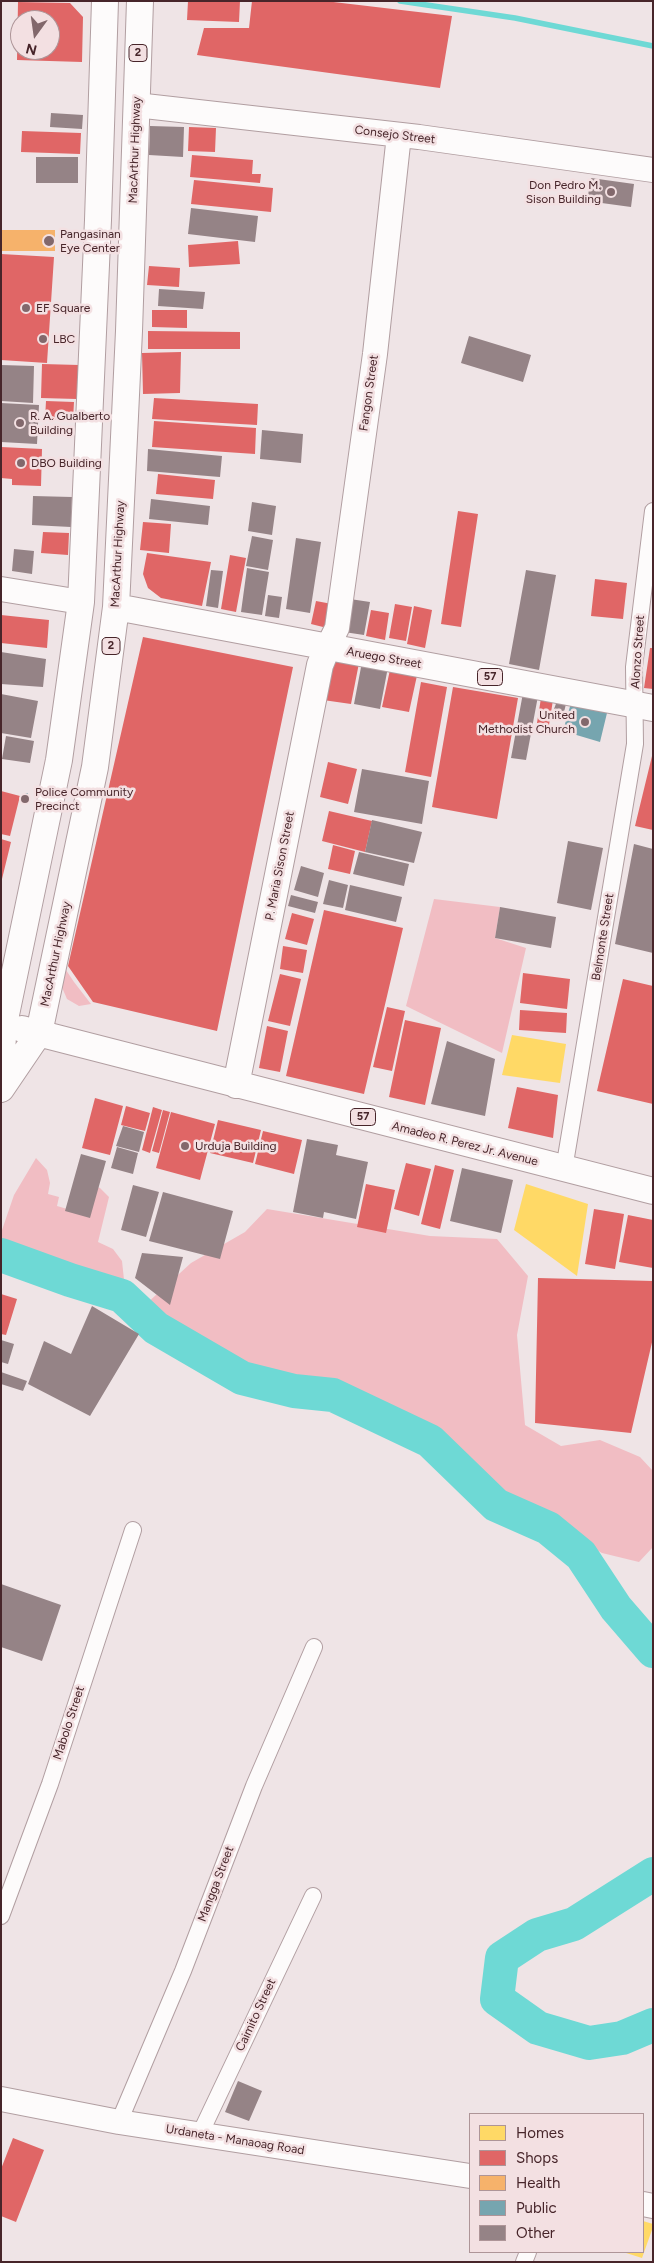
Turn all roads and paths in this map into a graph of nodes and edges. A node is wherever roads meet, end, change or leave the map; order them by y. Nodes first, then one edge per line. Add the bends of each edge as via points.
1 (105, 1) edge
2 (140, 1) edge
3 (136, 105) junction
4 (399, 135) junction
5 (653, 170) edge
6 (95, 278) junction
7 (130, 279) junction
8 (653, 510) edge
9 (650, 558) edge
10 (1, 589) edge
11 (81, 602) junction
12 (116, 607) junction
13 (327, 648) junction
14 (644, 706) edge
15 (44, 834) junction
16 (80, 841) junction
17 (3, 1024) edge
18 (39, 1033) junction
19 (74, 1042) junction
20 (243, 1053) junction
21 (1, 1063) edge
22 (236, 1085) junction
23 (1, 1089) edge
24 (564, 1169) junction
25 (653, 1191) edge
26 (133, 1530) dead end
27 (314, 1647) dead end
28 (313, 1896) dead end
29 (1, 1916) edge
30 (1, 2099) edge
31 (119, 2122) junction
32 (200, 2134) junction
33 (469, 2176) edge

1 - 6 main road
2 - 3 main road, MacArthur Highway / 2
3 - 4 street, Consejo Street
3 - 7 main road, MacArthur Highway / 2
4 - 5 street, Consejo Street
4 - 13 street, Fangon Street via 375,354 337,628
6 - 7 main road
6 - 11 main road
7 - 12 main road, MacArthur Highway / 2
8 - 9 street, Alonzo Street
9 - 14 street, Alonzo Street via 634,667
10 - 11 street
11 - 15 main road via 59,760
12 - 13 main road, Aruego Street / 57
12 - 16 main road, MacArthur Highway / 2 via 95,767
13 - 14 main road, Aruego Street / 57
13 - 20 main road, P. Maria Sison Street via 320,665
14 - 24 street, Belmonte Street
15 - 16 main road
15 - 17 main road
16 - 18 main road, MacArthur Highway / 2
17 - 18 main road, Amadeo R. Perez Jr. Avenue / 57
17 - 21 main road
18 - 19 main road, Amadeo R. Perez Jr. Avenue / 57
18 - 23 main road, MacArthur Highway / 2
19 - 20 main road via 84,1032 95,1030 214,1062
19 - 22 main road, Amadeo R. Perez Jr. Avenue / 57
20 - 22 main road, P. Maria Sison Street
22 - 24 main road, Amadeo R. Perez Jr. Avenue / 57
24 - 25 main road, Amadeo R. Perez Jr. Avenue / 57
26 - 29 street, Mabolo Street via 50,1784
27 - 31 street, Mangga Street via 254,1786 183,1971
28 - 32 street, Caimito Street
30 - 31 street, Urdaneta - Manaoag Road
31 - 32 street, Urdaneta - Manaoag Road
32 - 33 street, Urdaneta - Manaoag Road

